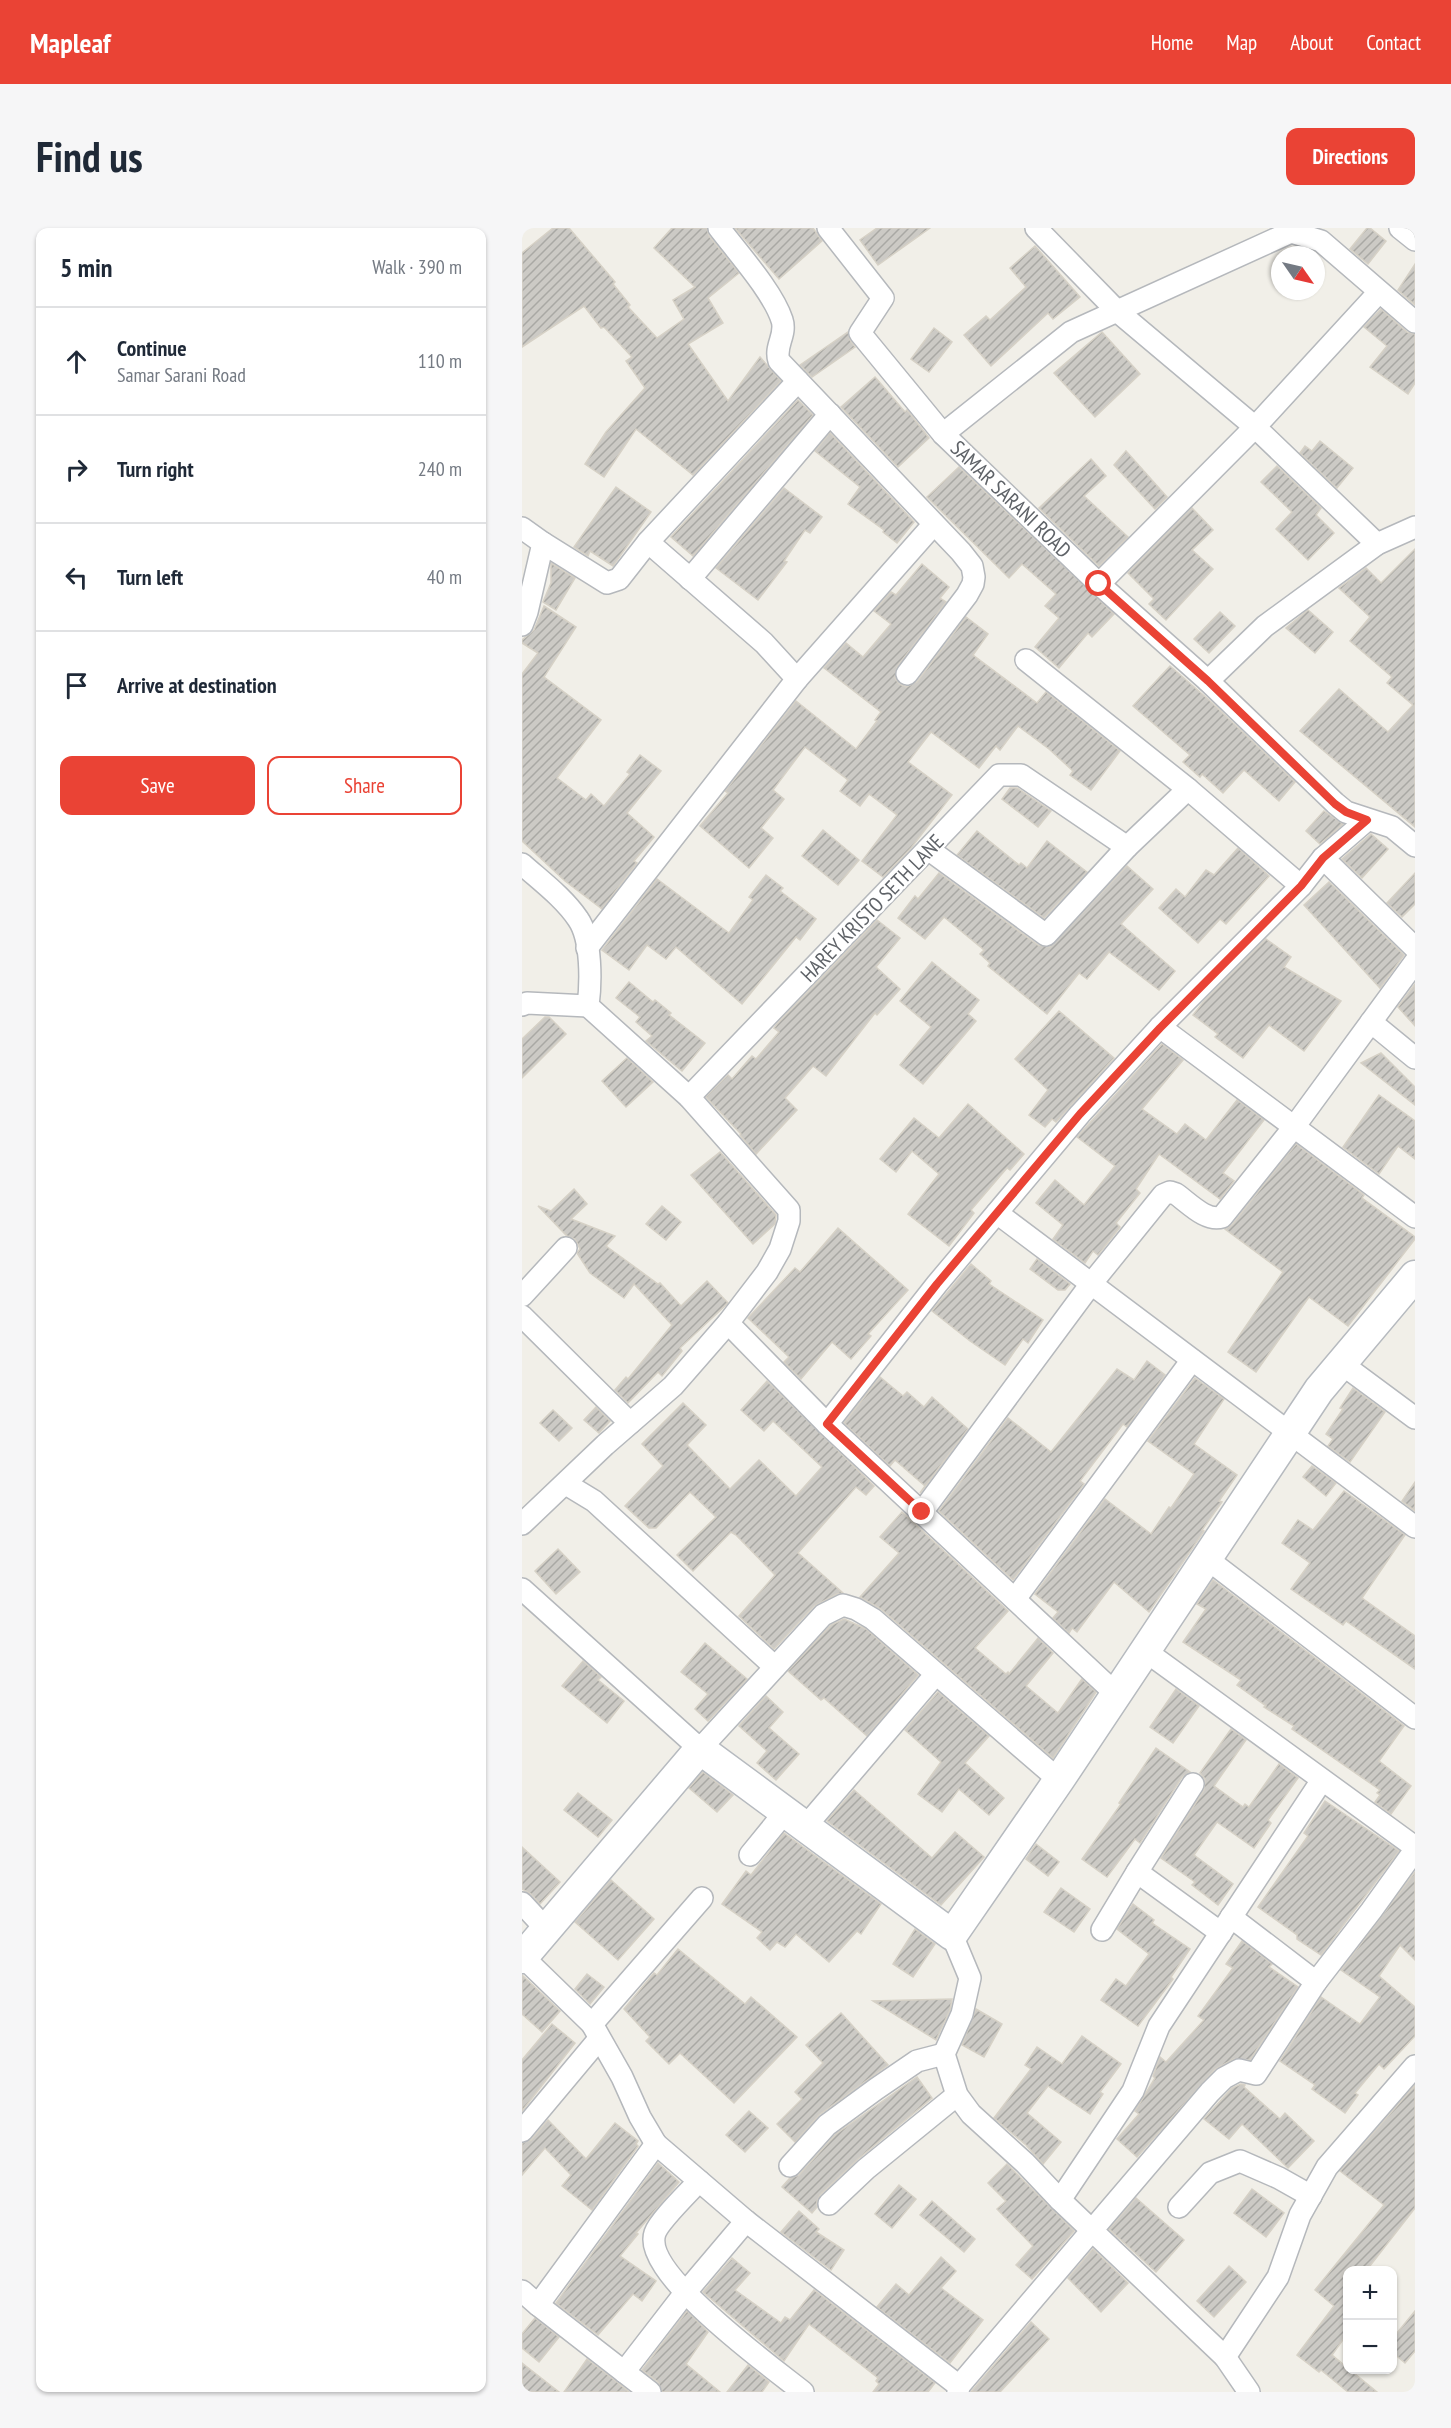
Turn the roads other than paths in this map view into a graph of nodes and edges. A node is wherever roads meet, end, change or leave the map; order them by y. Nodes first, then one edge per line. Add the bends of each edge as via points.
1 (719, 228) edge
2 (828, 228) edge
3 (1036, 228) edge
4 (1400, 228) edge
5 (1293, 230) edge
6 (1415, 240) edge
7 (1379, 292) junction
8 (1117, 311) junction
9 (1415, 322) edge
10 (798, 381) junction
11 (830, 414) junction
12 (1255, 428) junction
13 (943, 434) junction
14 (934, 524) junction
15 (1415, 527) edge
16 (522, 528) edge
17 (648, 542) junction
18 (543, 543) junction
19 (1377, 544) junction
20 (690, 579) junction
21 (1099, 584) junction
22 (522, 625) edge
23 (1026, 660) dead end
24 (907, 674) dead end
25 (797, 679) junction
26 (1208, 681) junction
27 (1188, 789) junction
28 (1367, 820) junction
29 (1415, 846) edge
30 (1127, 847) junction
31 (928, 849) junction
32 (1323, 858) junction
33 (522, 864) edge
34 (1301, 886) junction
35 (587, 948) junction
36 (1415, 948) edge
37 (1415, 962) edge
38 (522, 1005) edge
39 (588, 1006) junction
40 (1371, 1022) junction
41 (1160, 1028) junction
42 (1415, 1058) edge
43 (689, 1097) junction
44 (1294, 1127) junction
45 (997, 1213) junction
46 (1415, 1217) edge
47 (566, 1248) dead end
48 (1415, 1276) edge
49 (1091, 1284) junction
50 (522, 1296) edge
51 (522, 1316) edge
52 (728, 1323) junction
53 (1192, 1360) junction
54 (1342, 1364) junction
55 (1415, 1418) edge
56 (630, 1423) junction
57 (827, 1424) junction
58 (1290, 1434) junction
59 (566, 1484) junction
60 (922, 1512) junction
61 (522, 1524) edge
62 (1415, 1527) edge
63 (1206, 1558) junction
64 (522, 1589) edge
65 (1015, 1599) junction
66 (1144, 1650) junction
67 (776, 1667) junction
68 (936, 1674) junction
69 (1116, 1693) junction
70 (1415, 1718) edge
71 (700, 1749) junction
72 (1059, 1780) junction
73 (1322, 1780) junction
74 (1192, 1784) dead end
75 (795, 1819) junction
76 (1412, 1839) edge
77 (750, 1855) dead end
78 (1137, 1872) junction
79 (702, 1898) dead end
80 (522, 1903) edge
81 (1226, 1925) junction
82 (546, 1929) junction
83 (1102, 1930) dead end
84 (952, 1935) junction
85 (523, 1957) edge
86 (1316, 1982) junction
87 (596, 2031) junction
88 (944, 2054) junction
89 (1415, 2066) edge
90 (957, 2095) junction
91 (522, 2130) edge
92 (656, 2144) junction
93 (790, 2166) dead end
94 (699, 2181) junction
95 (1311, 2196) junction
96 (1060, 2199) junction
97 (829, 2204) dead end
98 (1179, 2207) dead end
99 (746, 2221) junction
100 (1092, 2229) junction
101 (522, 2291) edge
102 (685, 2293) junction
103 (538, 2305) junction
104 (1225, 2357) junction
105 (624, 2372) junction
106 (959, 2389) edge
107 (650, 2392) edge
108 (803, 2392) edge
109 (1249, 2392) edge

1 - 10 street via 779,314 783,330 777,355
2 - 13 street, SAMAR SARANI ROAD via 883,298 860,333
3 - 8 street
4 - 6 street
5 - 7 street via 1321,241
5 - 8 street
7 - 9 street
7 - 12 street
8 - 12 street
8 - 13 street via 1071,332
10 - 11 street
10 - 17 street
11 - 14 street
11 - 20 street
12 - 19 street
12 - 21 street
13 - 21 street, SAMAR SARANI ROAD
14 - 24 street via 972,566 973,584
14 - 25 street
15 - 19 street
16 - 18 street
17 - 18 street via 619,579 607,583
17 - 20 street
18 - 22 street
19 - 26 street via 1265,626
20 - 25 street via 764,643
21 - 26 street, SAMAR SARANI ROAD
23 - 27 street
25 - 35 street
26 - 28 street, SAMAR SARANI ROAD via 1335,804
27 - 30 street
27 - 34 street
28 - 29 street, SAMAR SARANI ROAD via 1392,827
28 - 32 street
30 - 31 street, HAREY KRISTO SETH LANE via 1021,775 999,775
30 - 31 street via 1046,935
31 - 43 street, HAREY KRISTO SETH LANE
32 - 34 street
32 - 36 street
33 - 35 street via 579,921
34 - 41 street
35 - 39 street via 591,982
37 - 40 street
38 - 39 street
39 - 43 street
40 - 42 street
40 - 44 street
41 - 44 street
41 - 45 street via 1080,1114
43 - 52 street via 789,1210 780,1249
44 - 46 street
44 - 49 street via 1222,1217 1208,1216 1176,1194 1163,1195
45 - 49 street
45 - 57 street
47 - 50 street
48 - 54 street
49 - 53 street
49 - 60 street
51 - 56 street
52 - 56 street via 673,1386
52 - 57 street
53 - 58 street
53 - 65 street
54 - 55 street
54 - 58 street
56 - 59 street
57 - 60 street
58 - 62 street
58 - 63 street
59 - 61 street
59 - 67 street via 594,1501
60 - 65 street
63 - 66 street
63 - 70 street
64 - 71 street
65 - 69 street
66 - 69 street
66 - 73 street
67 - 68 street via 823,1615 843,1605 873,1619
67 - 71 street
68 - 72 street
68 - 75 street
69 - 72 street
71 - 75 street
71 - 82 street
72 - 84 street
73 - 76 street
73 - 81 street
74 - 78 street
75 - 77 street
75 - 84 street
76 - 86 street via 1371,1911
78 - 81 street
78 - 83 street
79 - 87 street
80 - 82 street
81 - 86 street
81 - 96 street via 1159,2026 1133,2091
82 - 85 street
84 - 88 street via 970,1978 962,2014
85 - 87 street
86 - 100 street via 1256,2074 1239,2070 1224,2078
87 - 91 street
87 - 92 street
88 - 90 street
88 - 93 street via 917,2061 876,2089 827,2125
89 - 95 street via 1327,2167
90 - 96 street via 971,2114
90 - 97 street
92 - 94 street
92 - 103 street
94 - 99 street
94 - 102 street via 655,2232 653,2243 656,2254
95 - 98 street via 1240,2161 1210,2173
95 - 104 street via 1278,2277
96 - 100 street
99 - 102 street
99 - 106 street
100 - 104 street
100 - 106 street
101 - 103 street
102 - 105 street
102 - 108 street
103 - 105 street
104 - 109 street
105 - 107 street

